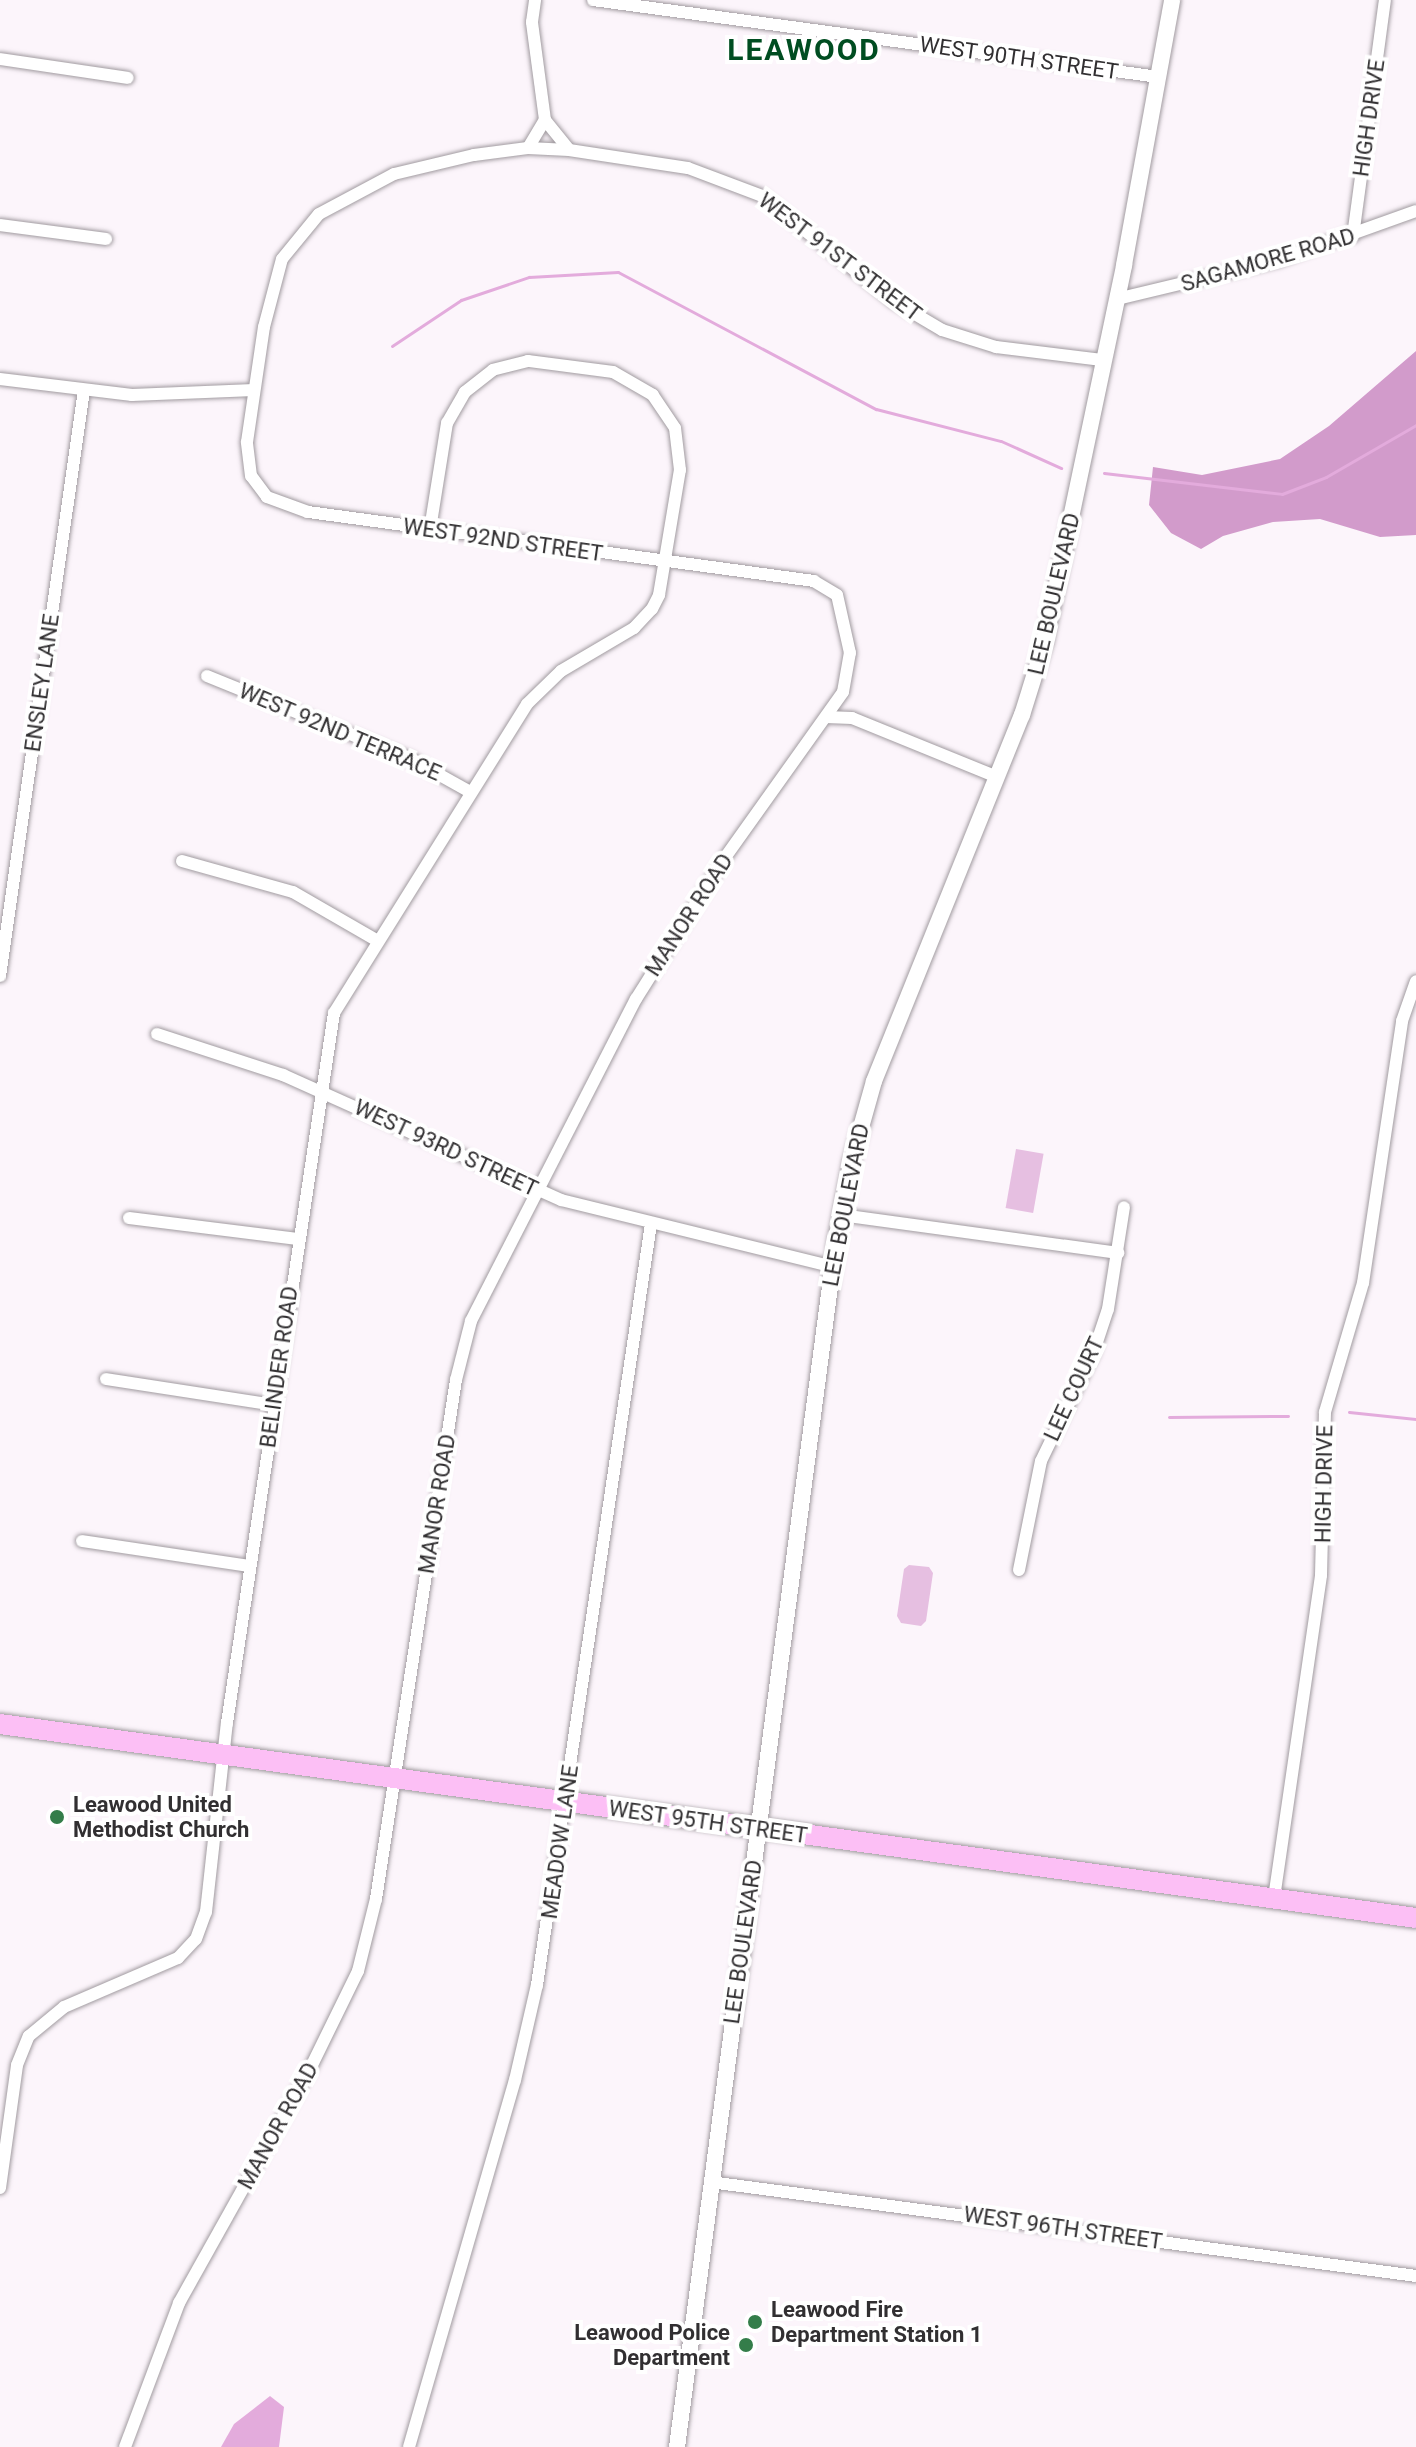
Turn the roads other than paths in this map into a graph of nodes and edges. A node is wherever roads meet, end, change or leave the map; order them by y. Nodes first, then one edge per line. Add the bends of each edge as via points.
1 (535, 0) edge
2 (593, 0) edge
3 (1172, 0) edge
4 (1385, 0) edge
5 (0, 59) edge
6 (1159, 77) junction
7 (128, 78) dead end
8 (545, 120) junction
9 (528, 148) junction
10 (569, 150) junction
11 (1416, 211) edge
12 (0, 225) edge
13 (1353, 236) junction
14 (106, 239) dead end
15 (1117, 299) junction
16 (1102, 360) junction
17 (1, 380) edge
18 (84, 390) junction
19 (254, 390) junction
20 (430, 529) junction
21 (666, 562) junction
22 (843, 607) joint
23 (207, 676) dead end
24 (843, 692) junction
25 (826, 717) junction
26 (852, 718) junction
27 (997, 777) junction
28 (470, 792) junction
29 (182, 861) dead end
30 (376, 940) junction
31 (0, 976) edge
32 (1416, 981) edge
33 (157, 1034) dead end
34 (319, 1090) junction
35 (534, 1191) junction
36 (1124, 1207) dead end
37 (841, 1215) junction
38 (129, 1218) dead end
39 (651, 1224) junction
40 (298, 1239) junction
41 (1118, 1253) junction
42 (833, 1267) junction
43 (106, 1379) dead end
44 (274, 1405) junction
45 (82, 1541) dead end
46 (250, 1566) junction
47 (1019, 1570) dead end
48 (0, 1724) edge
49 (226, 1756) junction
50 (394, 1780) junction
51 (565, 1802) junction
52 (758, 1829) junction
53 (1274, 1898) junction
54 (1416, 1918) edge
55 (710, 2182) junction
56 (0, 2188) edge
57 (1416, 2276) edge
58 (125, 2447) edge
59 (409, 2447) edge
60 (677, 2447) edge

1 - 8 street via 532,22
2 - 6 street, WEST 90TH STREET
3 - 6 street, LEE BOULEVARD
4 - 13 street, HIGH DRIVE
5 - 7 street
6 - 15 street, LEE BOULEVARD
8 - 9 street
8 - 10 street
9 - 10 street, WEST 91ST STREET
9 - 19 street, WEST 91ST STREET via 394,174 319,214 290,244 277,270
10 - 16 street, WEST 91ST STREET via 688,168 762,196 893,301 942,330 996,347
11 - 13 street, SAGAMORE ROAD
12 - 14 street
13 - 15 street, SAGAMORE ROAD
15 - 16 street, LEE BOULEVARD
16 - 27 street, LEE BOULEVARD via 1045,641
17 - 18 street
18 - 19 street via 164,397
18 - 31 street, ENSLEY LANE
19 - 20 street, WEST 92ND STREET via 247,462 267,497 300,511
20 - 21 street, WEST 92ND STREET
20 - 21 street, BELINDER ROAD via 447,423 455,404 493,370 528,361 559,364 629,378 669,415 680,470
21 - 22 street, WEST 92ND STREET via 814,581 837,595
21 - 28 street, BELINDER ROAD via 659,595 645,618 543,686
22 - 24 street, MANOR ROAD via 850,653
23 - 28 street, WEST 92ND TERRACE via 411,759
24 - 25 street, MANOR ROAD
24 - 26 street
25 - 26 street
25 - 35 street, MANOR ROAD via 687,915
26 - 27 street
27 - 37 street, LEE BOULEVARD via 874,1081
28 - 30 street, BELINDER ROAD
29 - 30 street via 293,892
30 - 34 street, BELINDER ROAD via 334,1013
32 - 53 street, HIGH DRIVE via 1402,1021 1363,1283 1325,1412 1321,1575
33 - 34 street, WEST 93RD STREET
34 - 35 street, WEST 93RD STREET
34 - 40 street, BELINDER ROAD
35 - 39 street, WEST 93RD STREET
35 - 50 street, MANOR ROAD via 490,1278 463,1347
36 - 41 street, LEE COURT
37 - 41 street
37 - 42 street, LEE BOULEVARD
38 - 40 street
39 - 42 street, WEST 93RD STREET
39 - 51 street, MEADOW LANE
40 - 44 street, BELINDER ROAD
41 - 47 street, LEE COURT via 1093,1354 1041,1461
42 - 52 street, LEE BOULEVARD
43 - 44 street
44 - 46 street, BELINDER ROAD
45 - 46 street
46 - 49 street, BELINDER ROAD
48 - 49 main road, WEST 95TH STREET
49 - 50 main road, WEST 95TH STREET
49 - 56 street, BELINDER ROAD via 206,1912 196,1939 158,1970 64,2007 29,2036 17,2065
50 - 51 main road, WEST 95TH STREET
50 - 58 street, MANOR ROAD via 376,1899 358,1971 310,2069 179,2303
51 - 52 main road, WEST 95TH STREET
51 - 59 street, MEADOW LANE via 530,2018
52 - 53 main road, WEST 95TH STREET
52 - 55 street, LEE BOULEVARD
53 - 54 main road, WEST 95TH STREET
55 - 57 street, WEST 96TH STREET
55 - 60 street, LEE BOULEVARD

